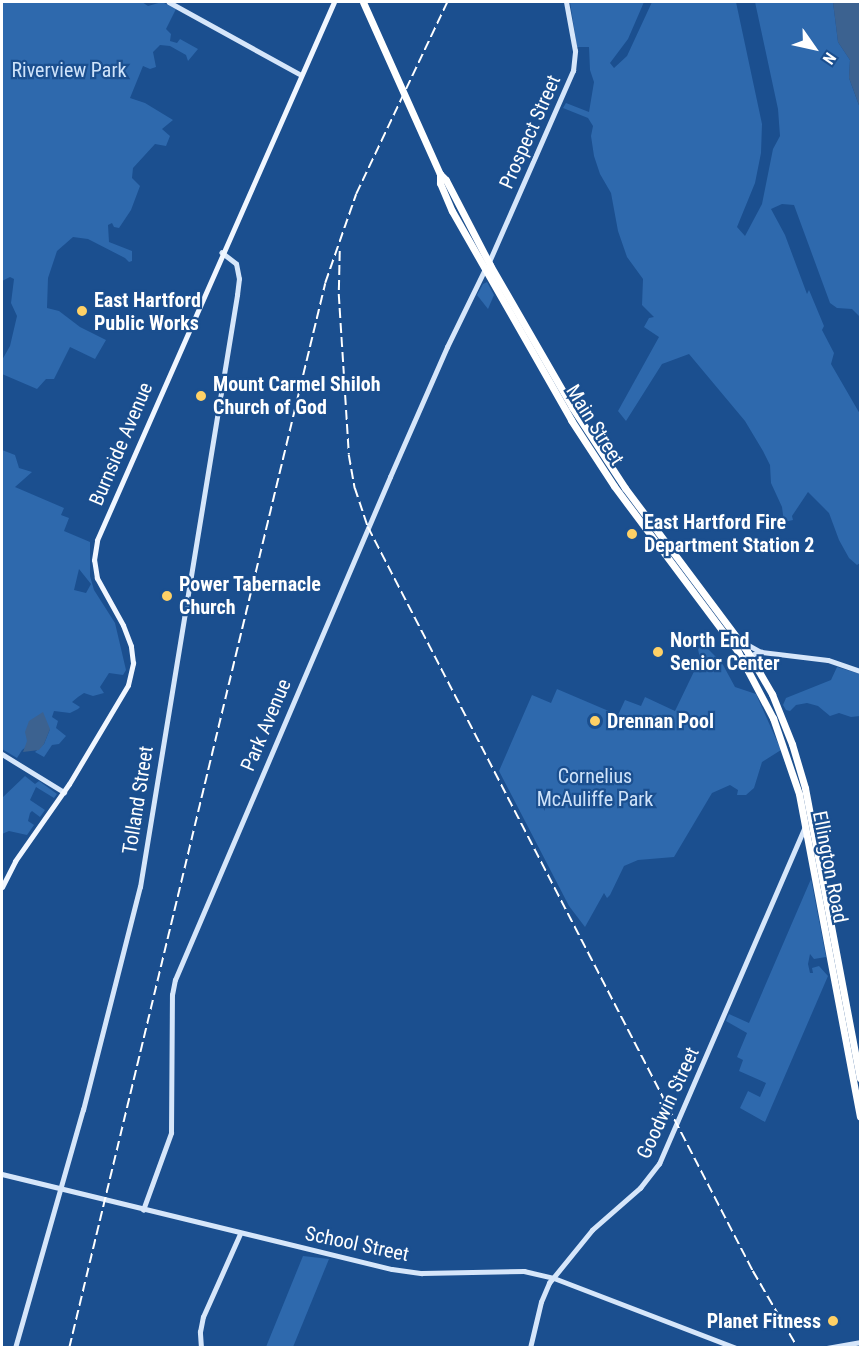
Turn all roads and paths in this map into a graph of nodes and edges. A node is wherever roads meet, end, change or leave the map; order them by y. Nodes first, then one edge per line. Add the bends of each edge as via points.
1 (169, 2) edge
2 (334, 2) edge
3 (363, 2) edge
4 (566, 2) edge
5 (301, 75) junction
6 (222, 253) junction
7 (487, 265) junction
8 (645, 522) junction
9 (739, 640) junction
10 (761, 652) junction
11 (745, 656) junction
12 (861, 671) edge
13 (2, 754) edge
14 (795, 764) junction
15 (64, 792) junction
16 (805, 825) junction
17 (812, 842) junction
18 (798, 845) junction
19 (2, 887) edge
20 (843, 1006) junction
21 (861, 1078) edge
22 (861, 1116) edge
23 (2, 1174) edge
24 (61, 1189) junction
25 (142, 1209) junction
26 (240, 1234) junction
27 (554, 1278) junction
28 (861, 1342) edge
29 (15, 1347) edge
30 (201, 1347) edge
31 (530, 1347) edge
32 (736, 1347) edge
33 (827, 1347) edge

1 - 5 main road
2 - 5 main road, Burnside Avenue
3 - 7 highway, Main Street via 440,174
4 - 7 main road, Prospect Street via 575,51 573,71
5 - 6 main road, Burnside Avenue
6 - 15 main road, Burnside Avenue via 97,540 97,578 128,634 133,663 126,691
6 - 24 main road, Tolland Street via 236,264 237,295 140,887
7 - 8 highway, Main Street via 571,420
7 - 25 main road, Park Avenue via 390,477 175,980 171,1133
8 - 9 highway, Main Street
8 - 11 highway, Main Street
9 - 10 main road, Main Street
9 - 11 highway
10 - 11 main road, Main Street
10 - 12 main road, Main Street via 828,660
11 - 14 highway
13 - 15 main road
14 - 16 highway, Ellington Road
14 - 17 highway, Ellington Road
15 - 19 main road, Burnside Avenue via 15,861
16 - 17 highway, Ellington Road
16 - 18 main road, Goodwin Street
17 - 18 main road
17 - 20 highway, Ellington Road
18 - 27 main road, Goodwin Street via 660,1164 640,1188 592,1230
20 - 21 highway, Ellington Road
20 - 22 highway, Ellington Road
23 - 24 main road, School Street
24 - 25 main road, School Street
24 - 29 main road, Tolland Street
25 - 26 main road, School Street
26 - 27 main road, School Street via 400,1271 524,1271
26 - 30 main road via 203,1317
27 - 31 main road, Goodwin Street via 541,1302
27 - 32 main road, School Street
28 - 33 main road

